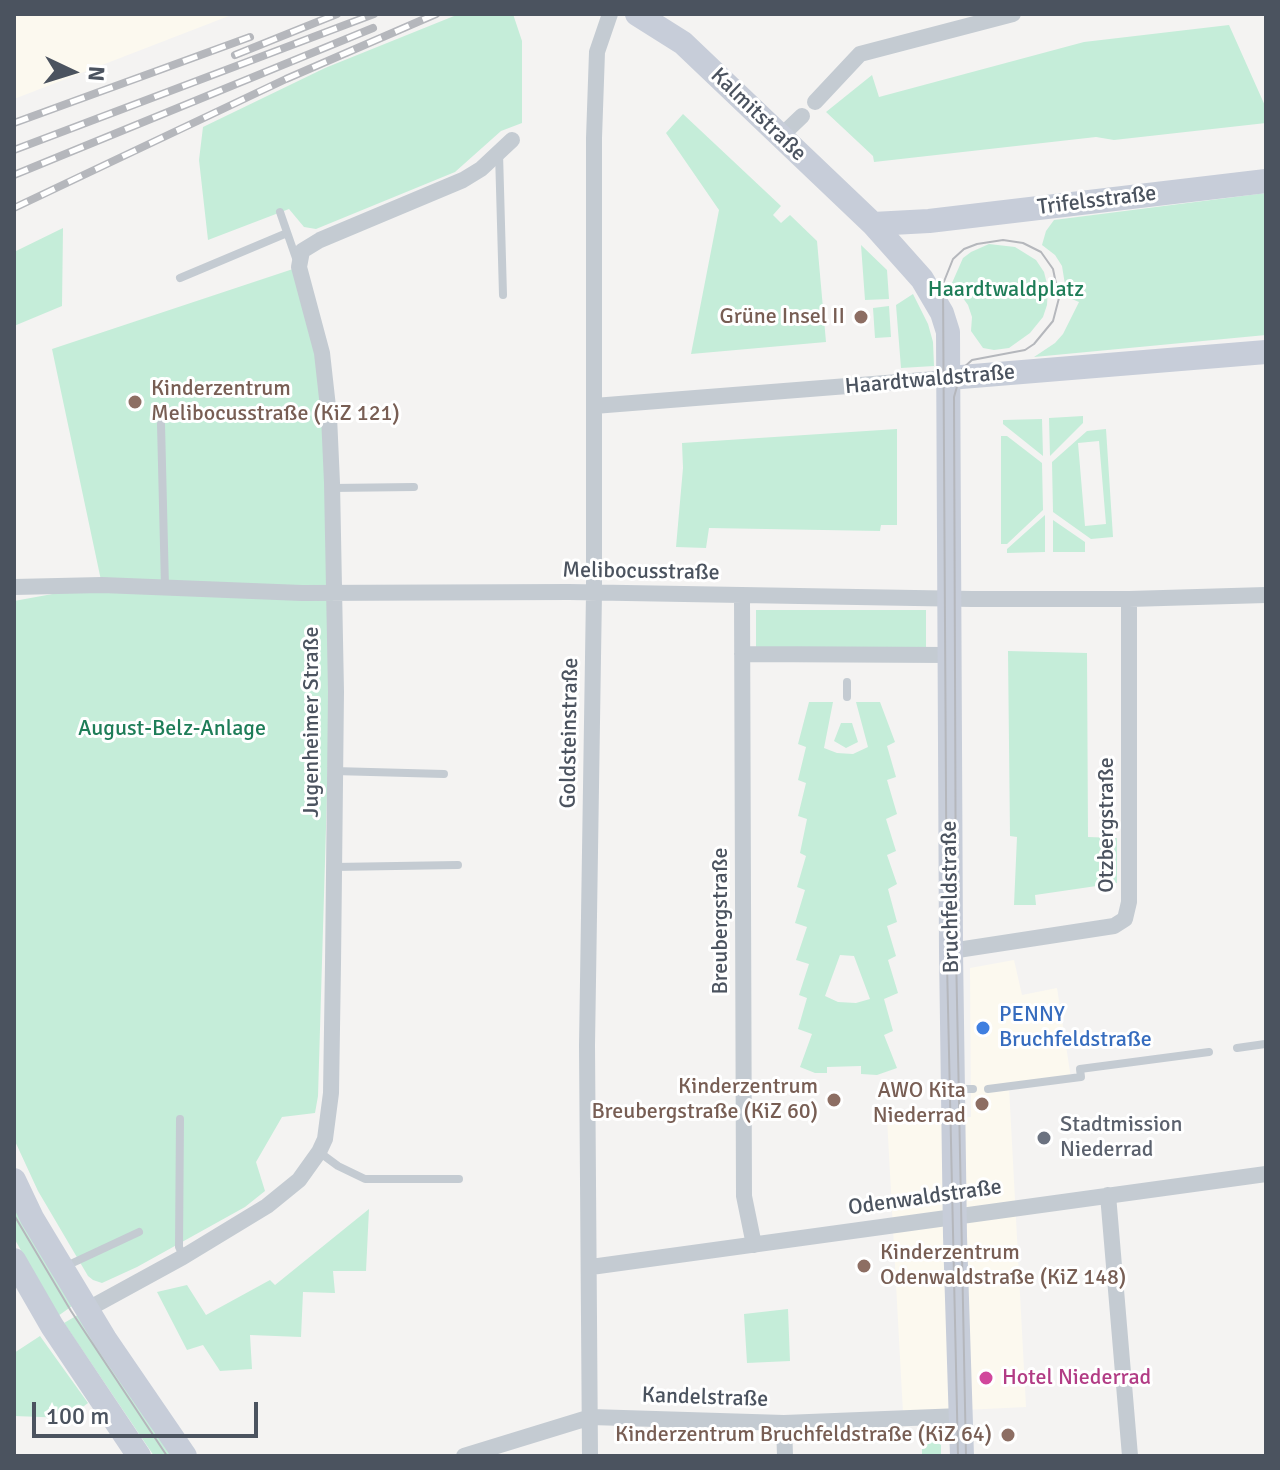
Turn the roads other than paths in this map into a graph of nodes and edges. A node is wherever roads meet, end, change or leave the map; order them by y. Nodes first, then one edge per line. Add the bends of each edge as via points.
1 (610, 14) edge
2 (1013, 14) edge
3 (645, 16) edge
4 (815, 102) dead end
5 (802, 116) dead end
6 (781, 136) junction
7 (512, 140) dead end
8 (499, 152) junction
9 (1266, 181) edge
10 (280, 212) dead end
11 (929, 221) junction
12 (873, 224) junction
13 (287, 233) junction
14 (908, 261) junction
15 (299, 267) junction
16 (180, 278) dead end
17 (503, 295) dead end
18 (1266, 352) edge
19 (949, 378) junction
20 (594, 406) junction
21 (161, 424) dead end
22 (414, 487) dead end
23 (332, 488) junction
24 (14, 587) edge
25 (165, 587) junction
26 (333, 593) junction
27 (594, 593) junction
28 (1266, 595) edge
29 (742, 596) junction
30 (949, 597) junction
31 (1129, 599) junction
32 (742, 654) junction
33 (949, 655) junction
34 (847, 682) dead end
35 (847, 697) dead end
36 (333, 771) junction
37 (444, 774) dead end
38 (458, 865) dead end
39 (333, 867) junction
40 (951, 951) junction
41 (1265, 1044) edge
42 (1237, 1048) dead end
43 (1209, 1052) dead end
44 (988, 1089) dead end
45 (180, 1119) dead end
46 (319, 1152) junction
47 (1266, 1174) edge
48 (459, 1179) dead end
49 (14, 1180) edge
50 (1108, 1195) junction
51 (955, 1217) junction
52 (139, 1232) dead end
53 (754, 1245) junction
54 (183, 1257) junction
55 (14, 1260) edge
56 (591, 1267) junction
57 (62, 1268) junction
58 (88, 1309) junction
59 (961, 1416) junction
60 (591, 1417) junction
61 (784, 1423) junction
62 (139, 1456) edge
63 (185, 1456) edge
64 (464, 1456) edge
65 (590, 1456) edge
66 (785, 1456) edge
67 (962, 1456) edge
68 (1130, 1456) edge

1 - 20 street, Goldsteinstraße via 597,52
2 - 4 street via 860,54
3 - 6 street, Kalmitstraße via 683,43
5 - 6 street
6 - 12 street, Kalmitstraße
7 - 8 street
8 - 15 street via 463,180 320,240 302,251
8 - 17 lane
9 - 11 street, Trifelsstraße
10 - 13 lane
11 - 12 street, Trifelsstraße
11 - 14 street via 911,235
12 - 14 street
13 - 15 lane
13 - 16 lane
14 - 19 street via 946,323
15 - 23 street, Jugenheimer Straße via 322,353
18 - 19 street, Haardtwaldstraße
19 - 20 street, Haardtwaldstraße
19 - 30 street, Bruchfeldstraße
20 - 27 street, Goldsteinstraße
21 - 25 lane
22 - 23 lane
23 - 26 street, Jugenheimer Straße
24 - 25 street, Melibocusstraße
25 - 26 street, Melibocusstraße
26 - 27 street, Melibocusstraße
26 - 36 street, Jugenheimer Straße
27 - 29 street, Melibocusstraße
27 - 56 street, Goldsteinstraße via 587,1045
28 - 31 street, Melibocusstraße
29 - 30 street, Melibocusstraße
29 - 32 street, Breubergstraße
30 - 31 street, Melibocusstraße
30 - 33 street, Bruchfeldstraße
31 - 40 street, Otzbergstraße via 1125,919 1114,926
32 - 33 street via 847,659
32 - 53 street, Breubergstraße via 744,1196
33 - 40 street, Bruchfeldstraße
34 - 35 lane
36 - 37 lane
36 - 39 street, Jugenheimer Straße
38 - 39 lane
39 - 46 street, Jugenheimer Straße via 331,1106
40 - 51 street, Bruchfeldstraße via 963,1089
41 - 42 lane
43 - 44 lane via 1080,1069 1081,1077
45 - 54 lane
46 - 48 lane via 365,1179
46 - 54 street, Jugenheimer Straße via 283,1194
47 - 50 street, Odenwaldstraße
49 - 57 street
50 - 51 street, Odenwaldstraße
50 - 68 street
51 - 53 street, Odenwaldstraße
51 - 59 street, Bruchfeldstraße
52 - 57 lane
53 - 56 street, Odenwaldstraße
54 - 58 street, Jugenheimer Straße
55 - 62 street
56 - 60 street, Goldsteinstraße
57 - 58 street
58 - 63 street
59 - 61 street
59 - 67 street, Bruchfeldstraße
60 - 61 street, Kandelstraße
60 - 64 street, Kandelstraße
60 - 65 street, Goldsteinstraße
61 - 66 street, Kandelstraße

